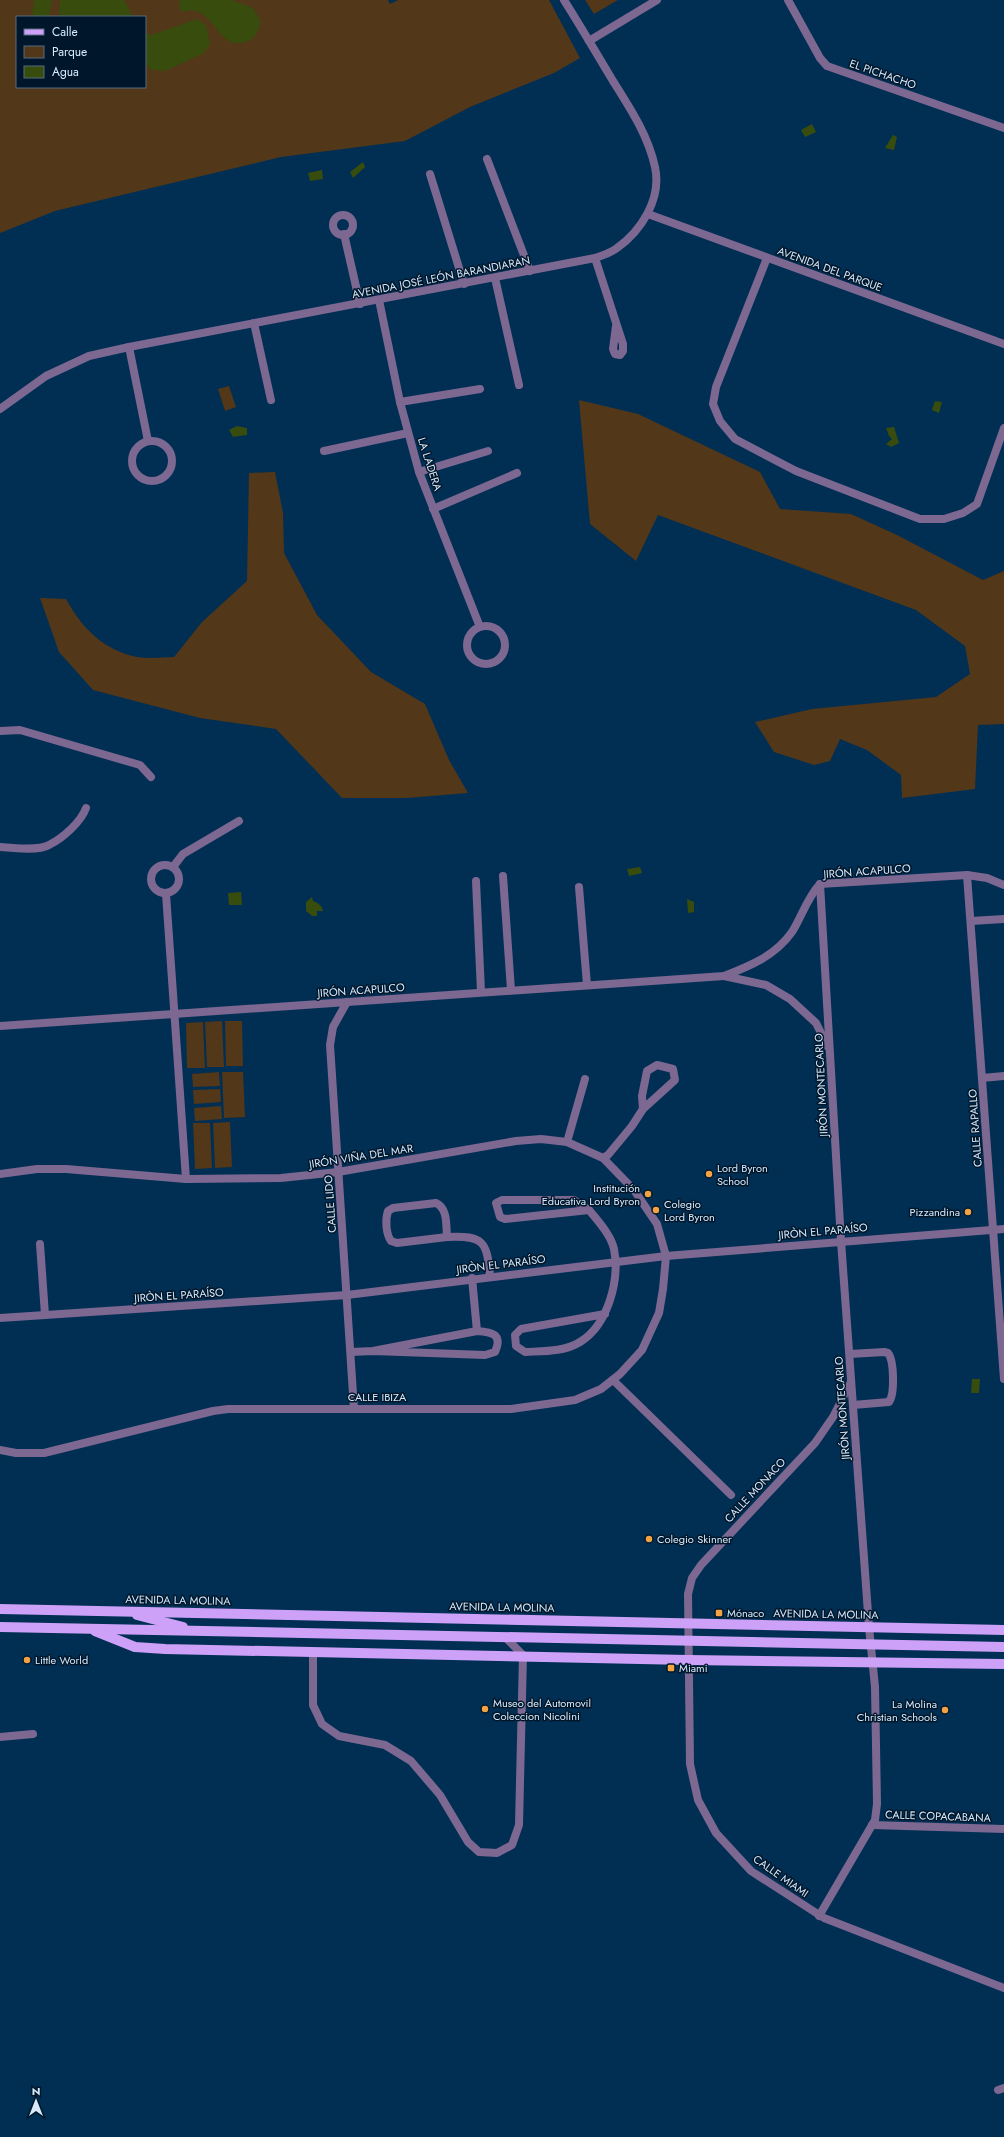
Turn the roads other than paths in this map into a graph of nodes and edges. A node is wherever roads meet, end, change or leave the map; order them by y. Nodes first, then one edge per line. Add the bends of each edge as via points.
1 (564, 0) edge
2 (657, 0) edge
3 (788, 0) edge
4 (589, 41) junction
5 (1004, 128) edge
6 (487, 159) dead end
7 (430, 174) dead end
8 (648, 214) junction
9 (344, 234) dead end
10 (596, 258) junction
11 (767, 258) junction
12 (530, 271) junction
13 (495, 278) junction
14 (464, 284) junction
15 (379, 300) junction
16 (360, 304) junction
17 (254, 323) junction
18 (616, 326) dead end
19 (1004, 344) edge
20 (129, 347) junction
21 (518, 385) dead end
22 (480, 389) dead end
23 (271, 400) dead end
24 (400, 402) junction
25 (0, 409) edge
26 (1004, 428) edge
27 (408, 433) junction
28 (148, 441) junction
29 (324, 451) dead end
30 (488, 451) dead end
31 (419, 472) junction
32 (517, 473) dead end
33 (433, 509) junction
34 (480, 627) junction
35 (0, 731) edge
36 (151, 777) dead end
37 (86, 808) dead end
38 (239, 821) dead end
39 (0, 847) edge
40 (173, 867) junction
41 (968, 875) junction
42 (503, 876) dead end
43 (476, 881) dead end
44 (820, 884) junction
45 (1004, 885) edge
46 (579, 887) dead end
47 (166, 894) junction
48 (1004, 919) edge
49 (971, 921) junction
50 (724, 976) junction
51 (587, 985) junction
52 (511, 990) junction
53 (481, 992) junction
54 (347, 1002) junction
55 (174, 1013) junction
56 (0, 1026) edge
57 (830, 1050) junction
58 (1004, 1076) edge
59 (982, 1078) junction
60 (584, 1079) dead end
61 (642, 1109) junction
62 (567, 1142) junction
63 (603, 1158) junction
64 (338, 1172) junction
65 (0, 1174) edge
66 (186, 1179) junction
67 (589, 1210) junction
68 (1004, 1229) edge
69 (993, 1230) junction
70 (448, 1237) junction
71 (841, 1241) junction
72 (40, 1244) dead end
73 (666, 1256) junction
74 (615, 1261) junction
75 (490, 1276) junction
76 (472, 1278) junction
77 (347, 1295) junction
78 (605, 1314) junction
79 (45, 1315) junction
80 (0, 1318) edge
81 (477, 1331) junction
82 (373, 1351) junction
83 (351, 1352) junction
84 (850, 1354) junction
85 (1004, 1379) edge
86 (613, 1380) junction
87 (851, 1381) junction
88 (853, 1405) junction
89 (354, 1409) junction
90 (0, 1450) edge
91 (731, 1495) dead end
92 (0, 1609) edge
93 (118, 1611) junction
94 (687, 1622) junction
95 (0, 1627) edge
96 (869, 1627) junction
97 (90, 1629) junction
98 (1004, 1630) edge
99 (201, 1631) junction
100 (505, 1637) junction
101 (688, 1641) junction
102 (870, 1645) junction
103 (1004, 1647) edge
104 (313, 1652) junction
105 (523, 1656) junction
106 (688, 1660) junction
107 (872, 1663) junction
108 (1004, 1664) edge
109 (33, 1734) dead end
110 (0, 1737) edge
111 (872, 1825) junction
112 (1004, 1829) edge
113 (819, 1916) junction
114 (1004, 1988) edge

1 - 4 street, AVENIDA JOSÉ LEÓN BARANDIARAN
2 - 4 street
3 - 5 street, EL PICHACHO via 827,66
4 - 8 street, AVENIDA JOSÉ LEÓN BARANDIARAN via 637,120 648,145 656,169 656,183
6 - 12 street
7 - 14 street
8 - 10 street, AVENIDA JOSÉ LEÓN BARANDIARAN via 636,233 621,245
8 - 11 street, AVENIDA DEL PARQUE
9 - 16 street
10 - 12 street, AVENIDA JOSÉ LEÓN BARANDIARAN
10 - 18 street
11 - 19 street, AVENIDA DEL PARQUE
11 - 26 street via 716,387 713,404 720,421 736,439 796,471 920,519 944,519 963,513 977,504
12 - 13 street, AVENIDA JOSÉ LEÓN BARANDIARAN
13 - 14 street, AVENIDA JOSÉ LEÓN BARANDIARAN
13 - 21 street
14 - 15 street, AVENIDA JOSÉ LEÓN BARANDIARAN
15 - 16 street, AVENIDA JOSÉ LEÓN BARANDIARAN
15 - 24 street, LA LADERA
16 - 17 street, AVENIDA JOSÉ LEÓN BARANDIARAN
17 - 20 street, AVENIDA JOSÉ LEÓN BARANDIARAN
17 - 23 street
20 - 25 street, AVENIDA JOSÉ LEÓN BARANDIARAN via 89,356 46,376
20 - 28 street
22 - 24 street
24 - 27 street, LA LADERA
27 - 29 street
27 - 31 street, LA LADERA
28 - 28 street via 142,443 133,453 132,466 145,480 158,480 169,473 173,460 167,447 155,440
30 - 31 street
31 - 33 street, LA LADERA
32 - 33 street
33 - 34 street, LA LADERA
34 - 34 street via 469,637 468,651 478,662 492,663 503,653 504,639 494,628
35 - 36 street via 20,730 140,765
37 - 39 street via 72,828 48,846 15,849
38 - 40 street via 183,854
40 - 47 street via 179,874 179,883 174,890
40 - 47 street via 160,866 151,876 154,888
41 - 44 street, JIRÓN ACAPULCO
41 - 45 street, JIRÓN ACAPULCO via 987,878
41 - 49 street, CALLE RAPALLO
42 - 52 street
43 - 53 street
44 - 50 street, JIRÓN ACAPULCO via 813,892 792,932 774,951 754,965
44 - 57 street, JIRÓN MONTECARLO
46 - 51 street
47 - 55 street
48 - 49 street
49 - 59 street, CALLE RAPALLO
50 - 51 street, JIRÓN ACAPULCO
50 - 57 street, JIRÓN ACAPULCO via 766,985 790,999 816,1023
51 - 52 street, JIRÓN ACAPULCO
52 - 53 street, JIRÓN ACAPULCO
53 - 54 street, JIRÓN ACAPULCO
54 - 55 street, JIRÓN ACAPULCO
54 - 64 street, CALLE LIDO via 335,1024 331,1038
55 - 56 street, JIRÓN ACAPULCO
55 - 66 street
57 - 71 street, JIRÓN MONTECARLO
58 - 59 street
59 - 69 street, CALLE RAPALLO
60 - 62 street
61 - 61 street via 675,1080 673,1069 657,1065 647,1071
61 - 63 street via 632,1126
62 - 63 street, JIRÓN VIÑA DEL MAR
62 - 64 street, JIRÓN VIÑA DEL MAR via 541,1139 516,1141
63 - 73 street, JIRÓN VIÑA DEL MAR via 634,1190 657,1224
64 - 66 street, JIRÓN VIÑA DEL MAR via 282,1178
64 - 77 street, CALLE LIDO
65 - 66 street, JIRÓN VIÑA DEL MAR via 66,1170
67 - 67 street via 574,1200 502,1200 496,1203 500,1217 505,1219
67 - 74 street via 611,1243
68 - 69 street, JIRÒN EL PARAÍSO
69 - 71 street, JIRÒN EL PARAÍSO
69 - 85 street, CALLE RAPALLO
70 - 70 street via 391,1242 388,1237 386,1216 393,1208 436,1203 444,1210
70 - 75 street via 464,1236 482,1242 488,1251
71 - 73 street, JIRÒN EL PARAÍSO
71 - 84 street, JIRÓN MONTECARLO
72 - 79 street
73 - 74 street, JIRÒN EL PARAÍSO
73 - 86 street, CALLE IBIZA via 659,1313 653,1328 642,1350
74 - 75 street, JIRÒN EL PARAÍSO
74 - 78 street via 610,1300
75 - 76 street, JIRÒN EL PARAÍSO
76 - 77 street, JIRÒN EL PARAÍSO
76 - 81 street
77 - 79 street, JIRÒN EL PARAÍSO
77 - 83 street, CALLE LIDO
78 - 78 street via 521,1329 515,1335 516,1346 526,1352 568,1347 588,1336
79 - 80 street, JIRÒN EL PARAÍSO
81 - 82 street
81 - 82 street via 494,1334 498,1339 495,1352 468,1355
82 - 83 street
83 - 89 street, CALLE LIDO
84 - 87 street, JIRÓN MONTECARLO
84 - 88 street via 888,1353 891,1360 893,1392 889,1402
86 - 89 street, CALLE IBIZA via 601,1390 575,1400 511,1409
86 - 91 street
87 - 88 street, JIRÓN MONTECARLO
87 - 94 street, CALLE MONACO via 833,1417 815,1442 696,1571 688,1594
88 - 96 street, JIRÓN MONTECARLO
89 - 90 street, CALLE IBIZA via 228,1409 44,1453
92 - 93 main road, AVENIDA LA MOLINA
93 - 94 main road, AVENIDA LA MOLINA
93 - 99 main road
94 - 96 main road, AVENIDA LA MOLINA
94 - 101 street, CALLE MONACO
95 - 97 main road
96 - 98 main road, AVENIDA LA MOLINA
96 - 102 street, JIRÓN MONTECARLO
97 - 99 main road
97 - 104 main road via 127,1645 143,1648
99 - 100 main road
100 - 101 main road
100 - 105 street
101 - 102 main road
101 - 106 street, CALLE MIAMI
102 - 103 main road
102 - 107 street, JIRÓN MONTECARLO
104 - 105 main road
104 - 105 street via 313,1705 322,1724 339,1736 385,1745 411,1761 440,1795 468,1842 479,1852 497,1853 512,1845 519,1825
105 - 106 main road
106 - 107 main road
106 - 113 street, CALLE MIAMI via 690,1764 698,1800 716,1833 751,1871
107 - 108 main road
107 - 111 street, JIRÓN MONTECARLO via 875,1687 877,1804
109 - 110 street
111 - 112 street, CALLE COPACABANA
111 - 113 street, JIRÓN MONTECARLO
113 - 114 street, CALLE MIAMI

